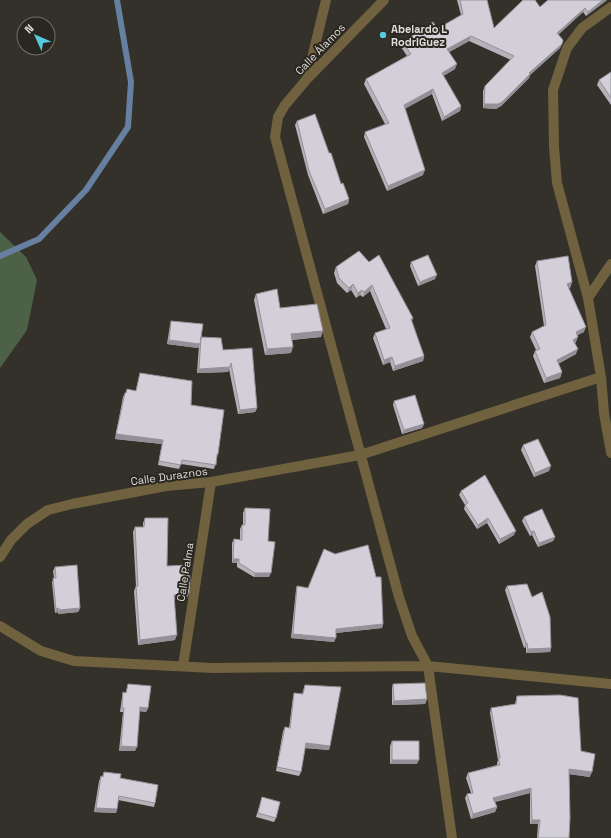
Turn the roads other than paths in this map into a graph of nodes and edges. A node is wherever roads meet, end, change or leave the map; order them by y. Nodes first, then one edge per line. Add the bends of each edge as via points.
1 (326, 0) edge
2 (384, 0) edge
3 (611, 7) edge
4 (307, 79) junction
5 (611, 264) edge
6 (588, 298) junction
7 (601, 377) junction
8 (611, 453) edge
9 (360, 455) junction
10 (211, 482) junction
11 (0, 557) edge
12 (0, 626) edge
13 (183, 666) junction
14 (428, 666) junction
15 (611, 684) edge
16 (452, 838) edge

1 - 4 street
2 - 4 street, Calle Álamos
3 - 6 street via 582,28 567,48 554,90 554,155 557,183
4 - 9 street, Calle Álamos via 285,105 278,118 275,138
5 - 6 street
6 - 7 street
7 - 8 street
7 - 9 street, Calle Duraznos
9 - 10 street, Calle Duraznos
9 - 14 street via 399,597 412,636
10 - 11 street, Calle Duraznos via 166,486 48,510 27,524 11,540
10 - 13 street, Calle Palma
12 - 13 street via 41,651 74,661
13 - 14 street
14 - 15 street
14 - 16 street

